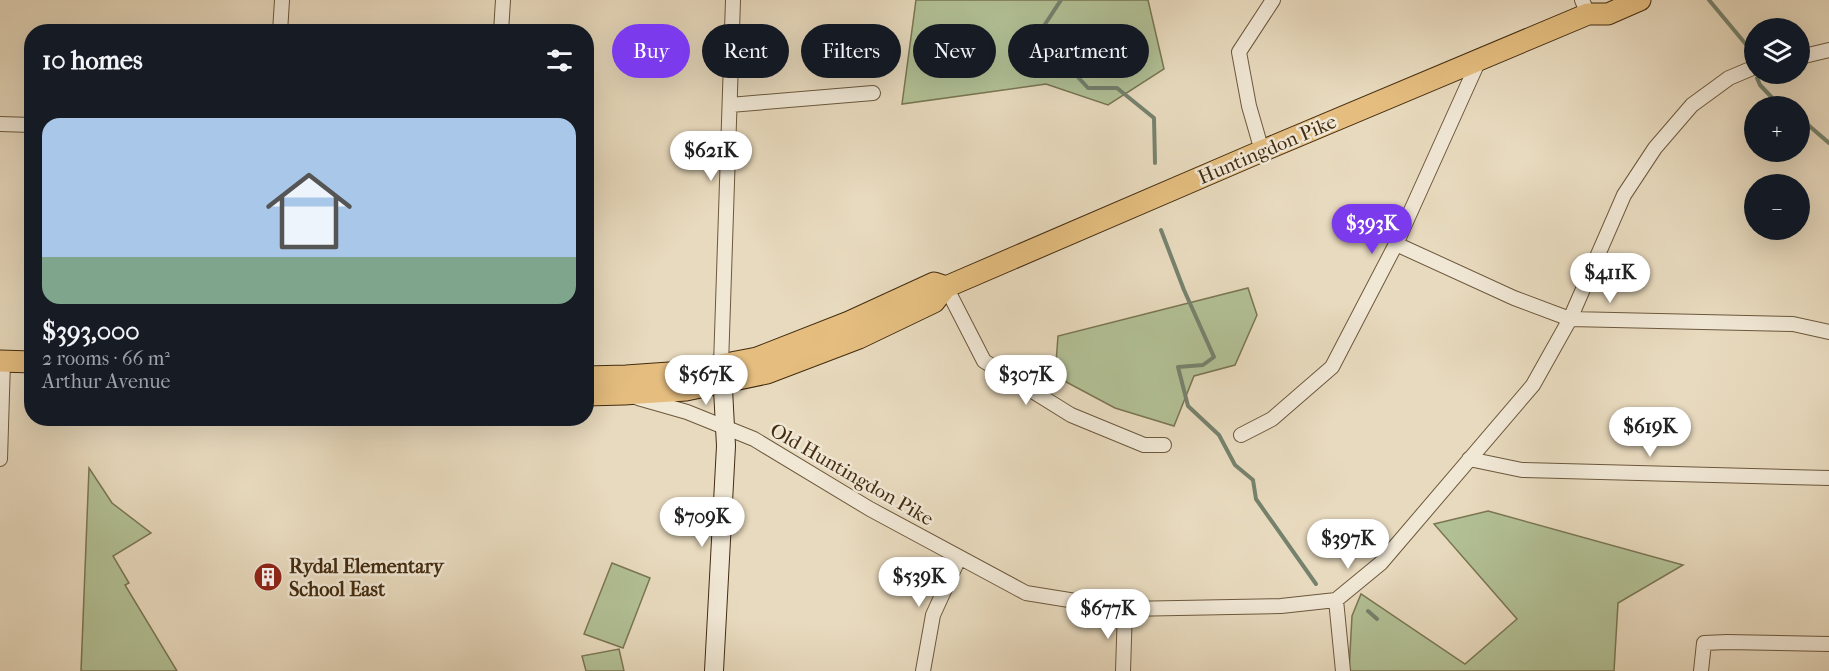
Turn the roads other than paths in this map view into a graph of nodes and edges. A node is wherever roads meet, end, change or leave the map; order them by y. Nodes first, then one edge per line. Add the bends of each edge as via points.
1 (282, 0) edge
2 (503, 0) edge
3 (733, 0) edge
4 (1273, 0) edge
5 (1640, 0) edge
6 (1589, 5) edge
7 (280, 24) edge
8 (502, 24) edge
9 (1829, 50) edge
10 (1810, 55) edge
11 (1479, 60) junction
12 (1744, 72) edge
13 (873, 93) dead end
14 (730, 105) junction
15 (0, 124) edge
16 (24, 125) edge
17 (1262, 151) junction
18 (1396, 244) junction
19 (946, 287) junction
20 (1570, 319) junction
21 (1829, 333) edge
22 (1, 361) edge
23 (24, 362) edge
24 (722, 374) junction
25 (594, 377) edge
26 (624, 394) junction
27 (594, 395) edge
28 (726, 427) junction
29 (1241, 435) dead end
30 (1164, 445) dead end
31 (0, 459) edge
32 (1469, 459) junction
33 (1829, 478) edge
34 (959, 558) junction
35 (1336, 600) junction
36 (1125, 609) junction
37 (1829, 645) edge
38 (714, 671) edge
39 (923, 671) edge
40 (1124, 671) edge
41 (1343, 671) edge
42 (1701, 671) edge

1 - 7 street
2 - 8 street
3 - 14 street
4 - 17 street via 1239,52
5 - 6 main road, Huntingdon Pike via 1608,14
6 - 11 main road, Huntingdon Pike
9 - 10 street
11 - 17 main road, Huntingdon Pike
11 - 18 street
12 - 20 street via 1692,105 1655,148 1624,195
13 - 14 street
14 - 24 street
15 - 16 street
17 - 19 main road, Huntingdon Pike
18 - 20 street
18 - 29 street via 1332,367 1272,419
19 - 24 main road, Huntingdon Pike via 934,283
19 - 30 street via 984,361 1071,415 1144,445
20 - 21 street via 1793,324
20 - 32 street via 1533,385
22 - 23 main road
22 - 31 street
24 - 25 main road, Huntingdon Pike
24 - 26 main road, Huntingdon Pike via 686,390
24 - 28 main road
26 - 27 main road, Huntingdon Pike
26 - 28 street, Old Huntingdon Pike
28 - 34 street, Old Huntingdon Pike
28 - 38 main road
32 - 33 street via 1522,470
32 - 35 street via 1381,563
34 - 36 street, Old Huntingdon Pike via 1026,593
34 - 39 street via 933,615
35 - 36 street, Old Huntingdon Pike via 1281,606
35 - 41 street
36 - 40 street
37 - 42 street via 1704,644

